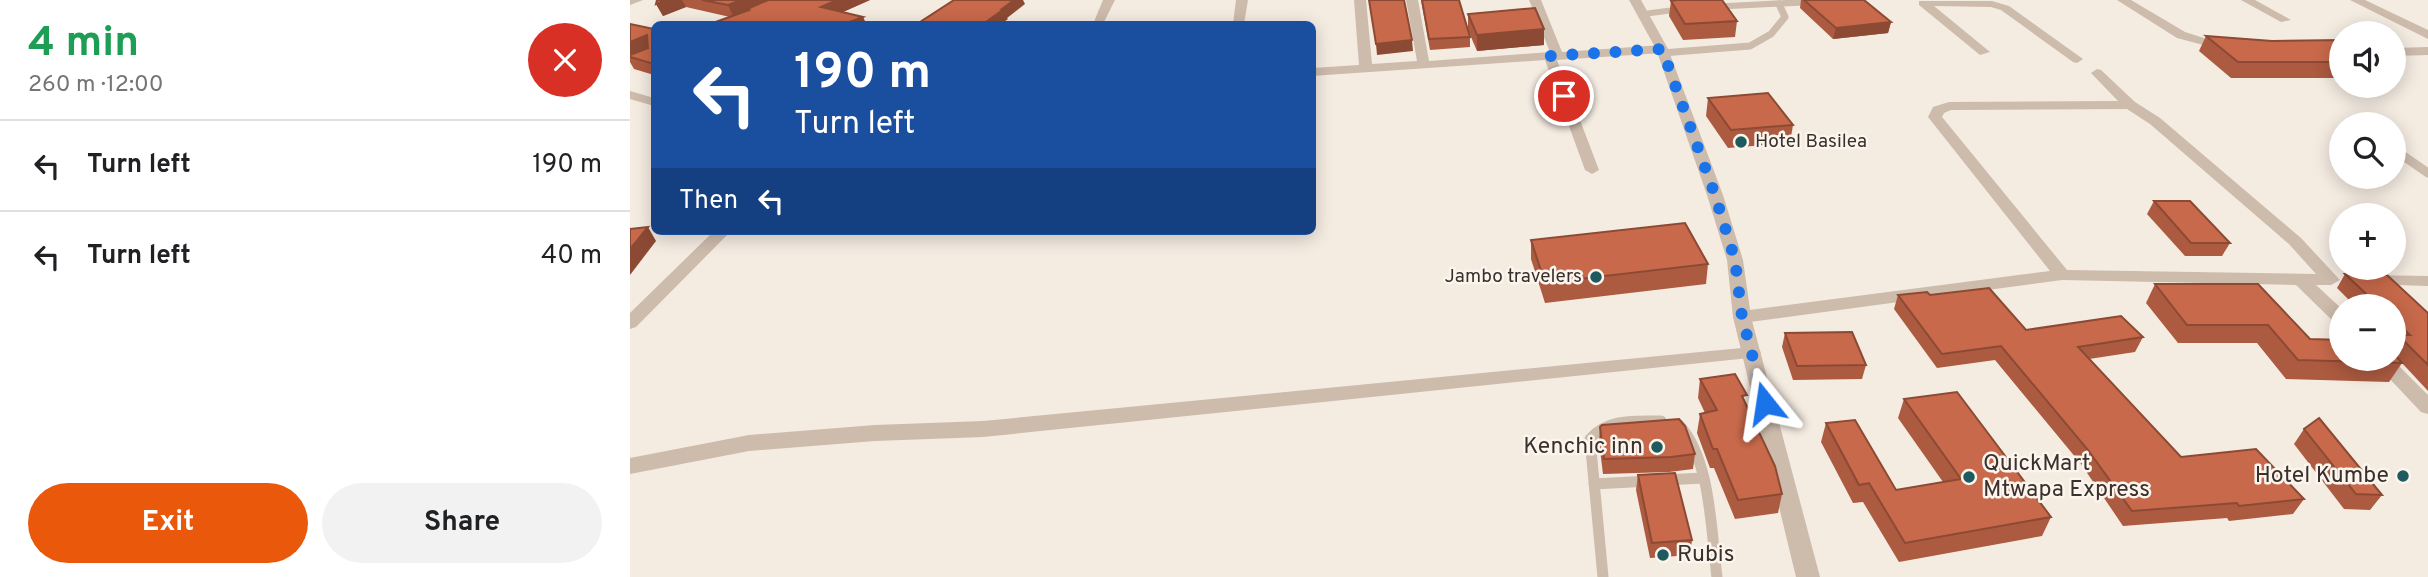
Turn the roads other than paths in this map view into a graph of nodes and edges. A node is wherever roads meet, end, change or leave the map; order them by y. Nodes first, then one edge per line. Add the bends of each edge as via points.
1 (637, 0) edge
2 (1109, 0) edge
3 (1242, 0) edge
4 (1360, 0) edge
5 (1412, 0) edge
6 (1535, 0) edge
7 (1854, 0) edge
8 (2123, 0) edge
9 (2247, 0) edge
10 (2356, 0) edge
11 (630, 2) edge
12 (1918, 2) edge
13 (1779, 4) junction
14 (1639, 7) edge
15 (2285, 20) dead end
16 (1099, 21) edge
17 (1239, 21) edge
18 (2428, 35) edge
19 (2236, 48) edge
20 (1662, 51) junction
21 (2428, 51) edge
22 (1984, 52) dead end
23 (2406, 52) edge
24 (1554, 56) junction
25 (2077, 59) dead end
26 (1424, 65) junction
27 (1366, 69) junction
28 (1316, 72) edge
29 (2097, 73) dead end
30 (630, 95) edge
31 (651, 101) edge
32 (2130, 105) junction
33 (2406, 158) edge
34 (1592, 170) dead end
35 (2428, 173) edge
36 (719, 235) edge
37 (2329, 268) edge
38 (2062, 275) junction
39 (2301, 280) junction
40 (2329, 280) edge
41 (2345, 280) edge
42 (2428, 281) edge
43 (2329, 307) edge
44 (1742, 317) junction
45 (630, 323) edge
46 (1752, 353) junction
47 (2393, 371) edge
48 (2428, 407) edge
49 (630, 466) edge
50 (1703, 478) junction
51 (1594, 484) junction
52 (1603, 577) edge
53 (1717, 577) edge
54 (1808, 577) edge

1 - 11 street
2 - 16 street
3 - 17 street
4 - 27 street
5 - 26 street
6 - 24 street
7 - 13 street
8 - 19 street via 2181,35
9 - 15 street
10 - 18 street
12 - 22 street
12 - 25 street via 2005,8
13 - 14 street
13 - 20 lane via 1785,17 1771,34 1750,46
14 - 20 street
20 - 24 street
20 - 44 street via 1735,260
21 - 23 street
24 - 26 street
24 - 34 street
26 - 27 street
27 - 28 street
29 - 32 street
30 - 31 street
32 - 37 street
32 - 38 street via 1949,106 1938,110 1935,117
33 - 35 lane
36 - 45 street
38 - 39 street
38 - 44 street
39 - 40 street
39 - 43 street
41 - 42 street
44 - 46 street
46 - 49 street via 983,429 749,443
46 - 54 street
47 - 48 street
50 - 51 lane
50 - 51 lane via 1694,444 1683,427 1667,421 1622,423 1596,429 1590,439
50 - 53 lane
51 - 52 lane

